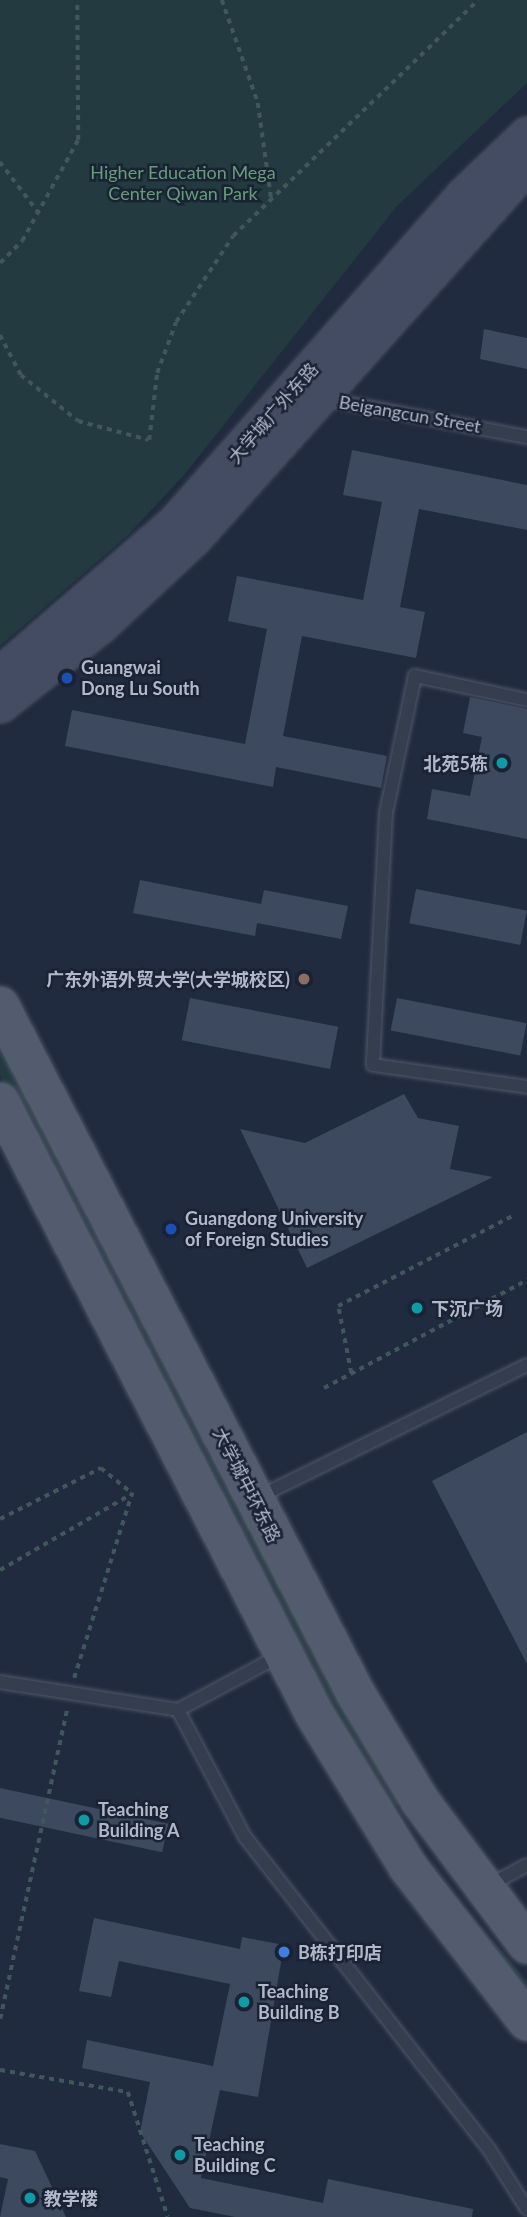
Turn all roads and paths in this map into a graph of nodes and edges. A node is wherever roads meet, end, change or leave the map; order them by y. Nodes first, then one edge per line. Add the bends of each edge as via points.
1 (77, 0) edge
2 (222, 0) edge
3 (478, 0) edge
4 (527, 134) edge
5 (0, 162) edge
6 (527, 166) edge
7 (271, 198) junction
8 (37, 212) junction
9 (0, 263) edge
10 (0, 335) edge
11 (305, 395) junction
12 (527, 437) edge
13 (0, 674) edge
14 (527, 700) edge
15 (0, 705) edge
16 (0, 1006) edge
17 (527, 1087) edge
18 (0, 1102) edge
19 (514, 1216) dead end
20 (527, 1280) edge
21 (527, 1365) edge
22 (352, 1373) junction
23 (324, 1388) dead end
24 (273, 1490) dead end
25 (132, 1493) junction
26 (0, 1519) edge
27 (0, 1570) edge
28 (282, 1654) junction
29 (0, 1682) edge
30 (70, 1694) junction
31 (178, 1710) junction
32 (425, 1808) junction
33 (387, 1833) junction
34 (527, 1865) edge
35 (479, 1881) junction
36 (432, 1900) junction
37 (527, 1944) edge
38 (0, 2019) edge
39 (527, 2021) edge
40 (0, 2070) edge
41 (527, 2209) edge
42 (168, 2217) edge

1 - 8 path via 78,140
2 - 7 path via 258,103
3 - 7 path
4 - 11 street, 大学城广外东路 via 462,196
5 - 8 path
6 - 11 street, 大学城广外东路
7 - 10 path via 233,236 176,322 157,373 149,440 78,421 20,375
8 - 9 path
11 - 12 lane, Beigangcun Street
11 - 13 street, 大学城广外东路 via 135,561
11 - 15 street, 大学城广外东路 via 194,538
14 - 17 lane via 415,676 386,813 373,1065
16 - 32 main road, 大学城中环东路 via 326,1637
18 - 28 main road
19 - 22 path via 338,1306
20 - 22 path
21 - 24 lane
22 - 23 path
25 - 26 path via 101,1468
25 - 27 path
25 - 30 path
28 - 31 lane
28 - 33 main road
29 - 30 lane
30 - 31 lane
30 - 38 path
31 - 41 lane via 245,1838 489,2149
32 - 33 main road
32 - 35 main road, 大学城中环东路
33 - 36 main road
34 - 35 lane
35 - 36 main road
35 - 37 main road, 大学城中环东路
36 - 39 main road
40 - 42 path via 128,2092

